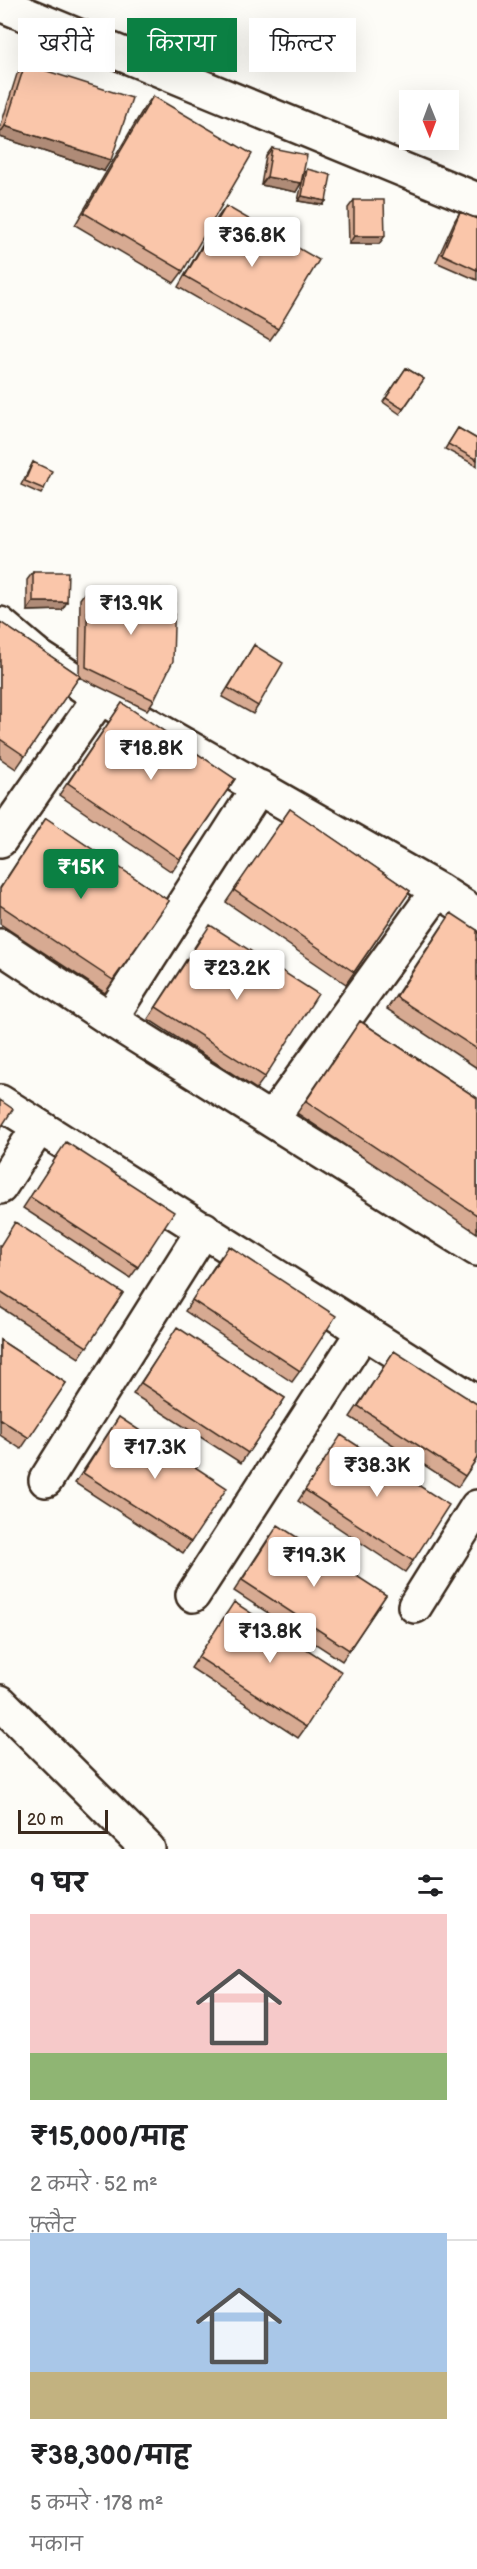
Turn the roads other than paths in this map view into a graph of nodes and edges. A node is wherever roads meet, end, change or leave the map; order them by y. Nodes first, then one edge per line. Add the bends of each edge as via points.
1 (17, 5) edge
2 (477, 200) edge
3 (0, 624) edge
4 (100, 697) junction
5 (259, 787) junction
6 (0, 840) edge
7 (438, 890) junction
8 (477, 915) edge
9 (0, 946) edge
10 (110, 1019) junction
11 (0, 1102) edge
12 (272, 1119) junction
13 (39, 1127) junction
14 (0, 1187) edge
15 (204, 1229) junction
16 (477, 1248) edge
17 (363, 1332) junction
18 (477, 1403) edge
19 (46, 1480) dead end
20 (477, 1508) edge
21 (193, 1595) dead end
22 (415, 1605) dead end
23 (0, 1702) edge
24 (148, 1849) edge

1 - 2 street
3 - 4 street via 39,657
4 - 5 street
4 - 6 street
5 - 7 street
5 - 10 street
7 - 8 street
7 - 12 street
9 - 10 street
10 - 12 street
11 - 13 street
12 - 16 street
13 - 14 street
13 - 15 street
15 - 17 street
15 - 19 street
17 - 18 street
17 - 21 street
20 - 22 street
23 - 24 street

